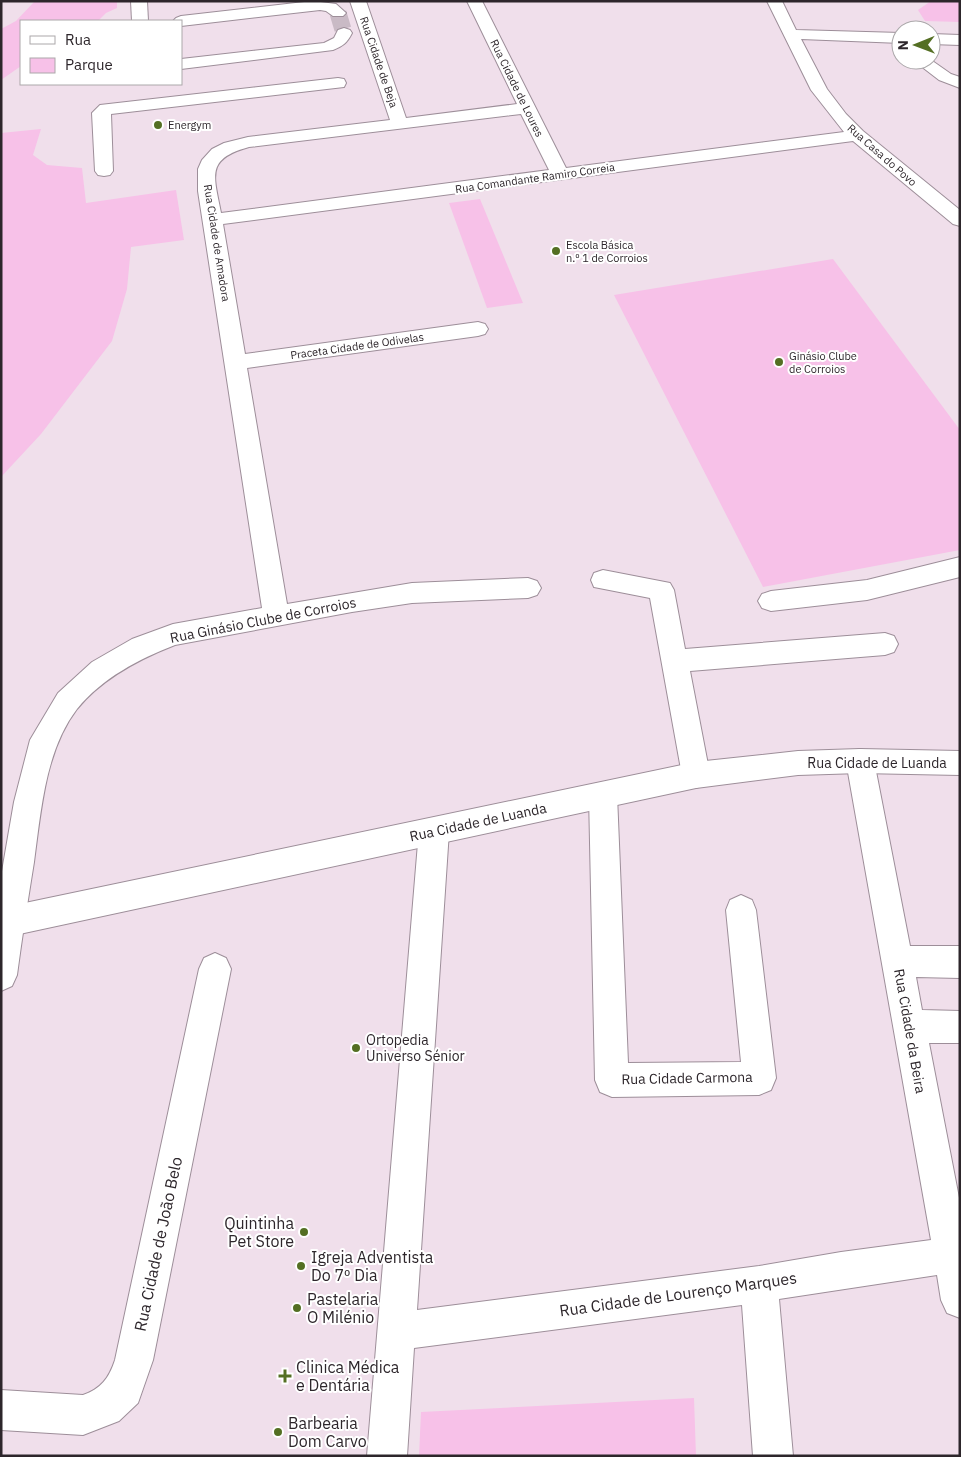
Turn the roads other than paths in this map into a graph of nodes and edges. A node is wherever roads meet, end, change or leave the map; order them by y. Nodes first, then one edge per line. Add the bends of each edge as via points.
1 (139, 1) edge
2 (474, 1) edge
3 (774, 1) edge
4 (361, 2) edge
5 (338, 13) dead end
6 (140, 20) edge
7 (182, 22) edge
8 (344, 33) dead end
9 (790, 34) junction
10 (941, 39) edge
11 (891, 40) edge
12 (960, 40) edge
13 (182, 64) edge
14 (935, 70) edge
15 (338, 83) dead end
16 (960, 83) edge
17 (527, 108) junction
18 (400, 124) junction
19 (857, 135) junction
20 (104, 171) dead end
21 (560, 175) junction
22 (213, 220) junction
23 (960, 220) edge
24 (478, 328) dead end
25 (235, 363) junction
26 (960, 567) edge
27 (604, 580) dead end
28 (528, 588) dead end
29 (771, 601) dead end
30 (276, 617) junction
31 (884, 644) dead end
32 (675, 661) junction
33 (860, 762) junction
34 (960, 763) edge
35 (696, 776) junction
36 (603, 795) junction
37 (434, 832) junction
38 (741, 910) dead end
39 (6, 922) edge
40 (898, 961) junction
41 (960, 962) edge
42 (215, 969) dead end
43 (1, 975) edge
44 (910, 1026) junction
45 (960, 1027) edge
46 (956, 1254) edge
47 (759, 1284) junction
48 (960, 1300) edge
49 (396, 1332) junction
50 (1, 1410) edge
51 (387, 1456) edge
52 (773, 1456) edge

1 - 6 street
2 - 17 street, Rua Cidade de Loures
3 - 9 street, Rua Casa do Povo
4 - 18 street, Rua Cidade de Beja
5 - 7 street via 331,7 320,5
8 - 13 street via 340,41 327,48
9 - 11 street
9 - 19 street, Rua Casa do Povo via 819,90
10 - 12 street
14 - 16 street
15 - 20 street via 148,97 106,109 101,113
17 - 18 street, Rua Cidade de Amadora
17 - 21 street, Rua Cidade de Loures
18 - 22 street, Rua Cidade de Amadora via 248,142 218,152 208,161 206,171
19 - 21 street, Rua Comandante Ramiro Correia
19 - 23 street, Rua Casa do Povo
21 - 22 street, Rua Comandante Ramiro Correia
22 - 25 street, Rua Cidade de Amadora
24 - 25 street, Praceta Cidade de Odivelas
25 - 30 street, Rua Cidade de Amadora
26 - 29 street via 867,590
27 - 32 street via 661,590
28 - 30 street, Rua Ginásio Clube de Corroios via 412,593
30 - 39 street, Rua Ginásio Clube de Corroios via 173,635 101,670 68,701 44,740 28,802
31 - 32 street
32 - 35 street
33 - 34 street, Rua Cidade de Luanda
33 - 35 street, Rua Cidade de Luanda via 798,763
33 - 40 street, Rua Cidade da Beira
35 - 36 street, Rua Cidade de Luanda
36 - 37 street, Rua Cidade de Luanda
36 - 38 street, Rua Cidade Carmona via 612,1080 759,1078
37 - 39 street, Rua Cidade de Luanda
37 - 49 street
39 - 43 street
40 - 41 street
40 - 44 street, Rua Cidade da Beira
42 - 50 street, Rua Cidade de João Belo via 134,1360 124,1389 105,1407 83,1415
44 - 45 street
44 - 46 street, Rua Cidade da Beira
46 - 47 street, Rua Cidade de Lourenço Marques
46 - 48 street, Rua Cidade da Beira
47 - 49 street, Rua Cidade de Lourenço Marques
47 - 52 street
49 - 51 street

